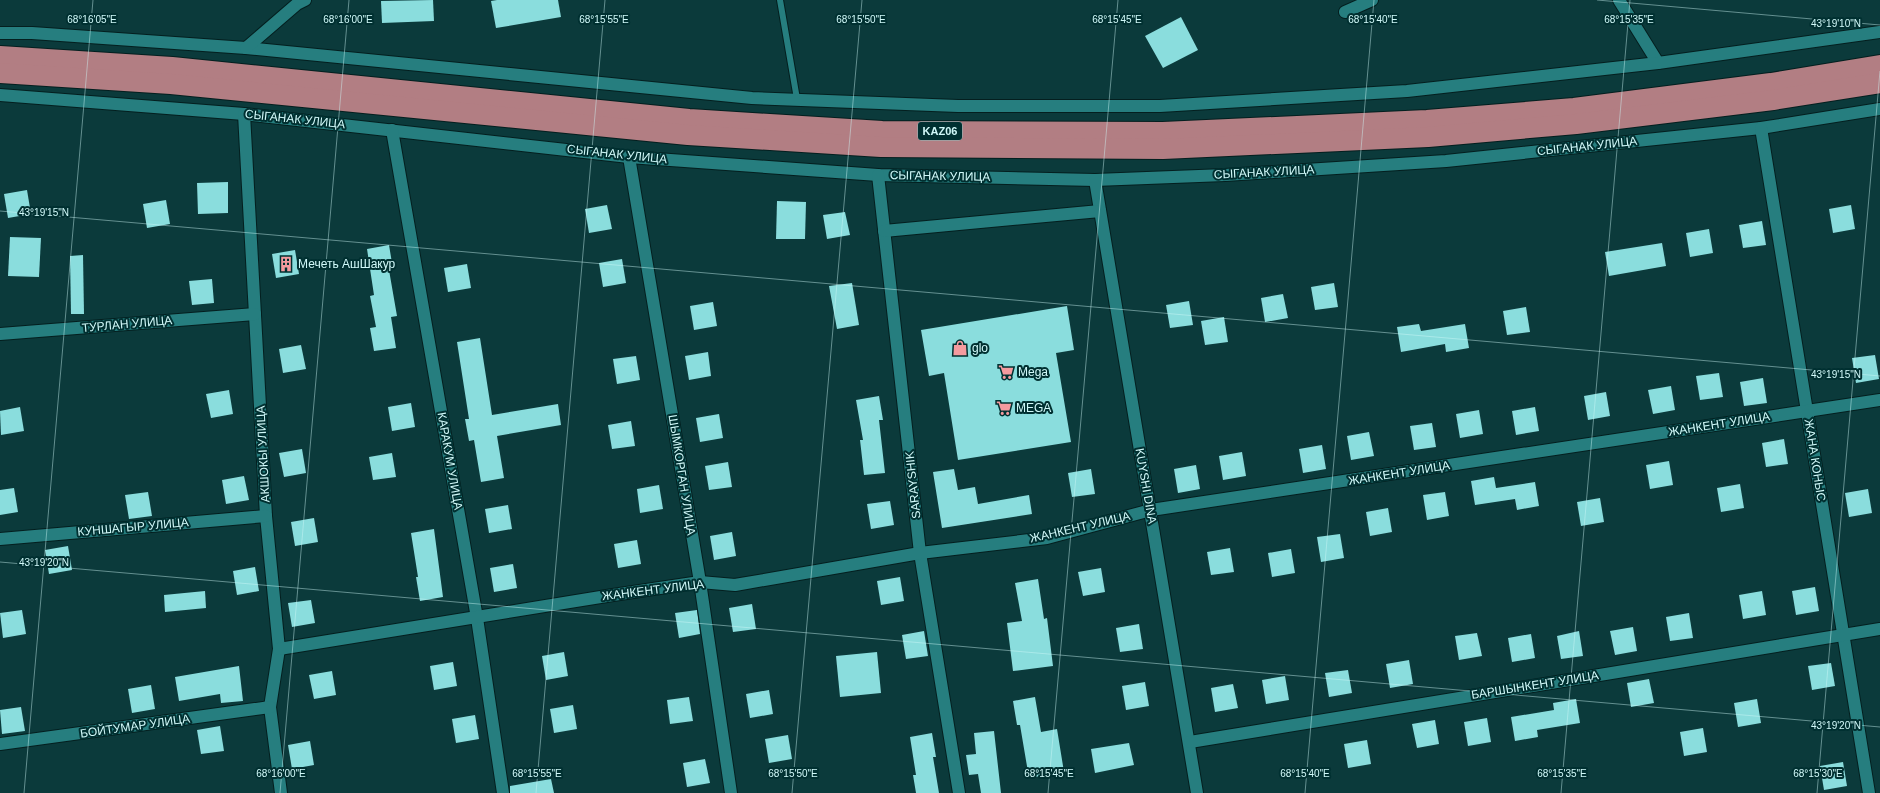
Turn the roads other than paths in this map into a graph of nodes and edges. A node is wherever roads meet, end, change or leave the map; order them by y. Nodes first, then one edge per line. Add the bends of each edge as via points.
1 (305, 0) edge
2 (780, 0) edge
3 (1372, 0) edge
4 (1619, 0) edge
5 (1345, 12) dead end
6 (1880, 32) edge
7 (0, 33) edge
8 (246, 48) junction
9 (0, 56) edge
10 (1658, 63) junction
11 (1880, 65) edge
12 (0, 73) edge
13 (1880, 83) edge
14 (0, 96) edge
15 (797, 99) junction
16 (1880, 109) edge
17 (244, 114) junction
18 (1761, 128) junction
19 (392, 130) junction
20 (629, 157) junction
21 (878, 175) junction
22 (1095, 180) junction
23 (1100, 211) junction
24 (884, 231) junction
25 (255, 314) junction
26 (0, 334) edge
27 (1880, 400) edge
28 (1808, 411) junction
29 (1150, 510) junction
30 (266, 516) junction
31 (0, 539) edge
32 (920, 553) junction
33 (700, 582) junction
34 (477, 618) junction
35 (1880, 629) edge
36 (1842, 635) junction
37 (279, 649) junction
38 (270, 707) junction
39 (1190, 742) junction
40 (0, 744) edge
41 (281, 793) edge
42 (503, 793) edge
43 (731, 793) edge
44 (959, 793) edge
45 (1197, 793) edge
46 (1869, 793) edge

1 - 8 street
2 - 15 lane
3 - 5 street
4 - 10 street
6 - 10 street
7 - 8 street
8 - 15 street via 752,98
9 - 11 highway, KАZ06 via 172,67 689,118 882,131 1155,132 1427,120 1574,108 1771,83
10 - 15 street via 1407,91 1160,106 958,106
12 - 13 highway, KАZ06 via 171,84 688,135 881,148 1163,149 1428,138 1576,124 1773,100
14 - 17 street, СЫГАНАК УЛИЦА
16 - 18 street, СЫГАНАК УЛИЦА
17 - 19 street, СЫГАНАК УЛИЦА
17 - 25 street, АКШОКЫ УЛИЦА
18 - 22 street, СЫГАНАК УЛИЦА via 1446,161 1225,175
18 - 28 street, ЖАНА КОНЫС
19 - 20 street, СЫГАНАК УЛИЦА
19 - 34 street, КАРАКУМ УЛИЦА
20 - 21 street, СЫГАНАК УЛИЦА
20 - 33 street, ШЫМКОРГАН УЛИЦА
21 - 22 street, СЫГАНАК УЛИЦА
21 - 24 street, SARAYSHIK
22 - 23 street, KUYSHI DINA
23 - 24 street
23 - 29 street, KUYSHI DINA
24 - 32 street, SARAYSHIK
25 - 26 street, ТУРЛАН УЛИЦА
25 - 30 street, АКШОКЫ УЛИЦА
27 - 28 street, ЖАНКЕНТ УЛИЦА
28 - 29 street, ЖАНКЕНТ УЛИЦА
28 - 36 street, ЖАНА КОНЫС
29 - 32 street, ЖАНКЕНТ УЛИЦА via 1047,538
29 - 39 street, KUYSHI DINA
30 - 31 street, КУНШАГЫР УЛИЦА
30 - 37 street, АКШОКЫ УЛИЦА
32 - 33 street, ЖАНКЕНТ УЛИЦА via 735,585
32 - 44 street, SARAYSHIK
33 - 34 street, ЖАНКЕНТ УЛИЦА
33 - 43 street, ШЫМКОРГАН УЛИЦА
34 - 37 street, ЖАНКЕНТ УЛИЦА
34 - 42 street, КАРАКУМ УЛИЦА
35 - 36 street, БАРШЫНКЕНТ УЛИЦА
36 - 39 street, БАРШЫНКЕНТ УЛИЦА
36 - 46 street, ЖАНА КОНЫС
37 - 38 street, АКШОКЫ УЛИЦА
38 - 40 street, БОЙТУМАР УЛИЦА
38 - 41 street, АКШОКЫ УЛИЦА
39 - 45 street, KUYSHI DINA

